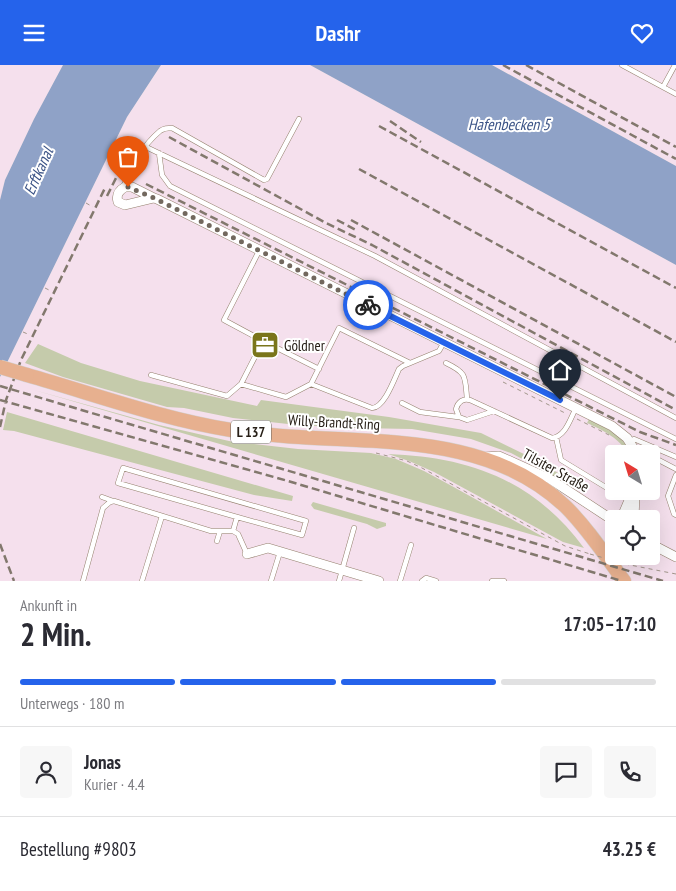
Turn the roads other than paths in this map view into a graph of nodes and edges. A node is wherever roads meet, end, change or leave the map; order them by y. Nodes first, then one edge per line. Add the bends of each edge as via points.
1 (622, 65) edge
2 (674, 66) edge
3 (663, 87) junction
4 (676, 94) edge
5 (299, 119) dead end
6 (146, 147) junction
7 (159, 153) junction
8 (125, 187) junction
9 (154, 198) junction
10 (259, 251) junction
11 (264, 341) junction
12 (444, 342) junction
13 (410, 363) junction
14 (446, 363) dead end
15 (0, 367) edge
16 (319, 369) junction
17 (151, 375) dead end
18 (241, 384) junction
19 (311, 384) junction
20 (467, 399) junction
21 (402, 403) dead end
22 (576, 408) junction
23 (494, 411) junction
24 (459, 417) junction
25 (676, 418) edge
26 (556, 437) junction
27 (676, 439) edge
28 (630, 442) junction
29 (632, 445) edge
30 (481, 457) junction
31 (676, 457) edge
32 (660, 461) edge
33 (676, 469) edge
34 (676, 475) edge
35 (605, 487) edge
36 (102, 497) dead end
37 (114, 501) junction
38 (162, 515) junction
39 (605, 515) edge
40 (676, 515) edge
41 (237, 517) junction
42 (354, 528) dead end
43 (220, 531) junction
44 (233, 531) junction
45 (217, 541) dead end
46 (411, 545) dead end
47 (660, 549) edge
48 (280, 552) junction
49 (247, 554) joint
50 (660, 555) edge
51 (676, 557) edge
52 (342, 570) junction
53 (83, 581) edge
54 (142, 581) edge
55 (271, 581) edge
56 (339, 581) edge
57 (379, 581) edge
58 (400, 581) edge
59 (422, 581) edge
60 (436, 581) edge
61 (492, 581) edge
62 (504, 581) edge
63 (624, 581) edge

1 - 3 lane
2 - 3 lane
3 - 4 lane
5 - 6 lane via 270,177 264,180 172,128 161,131
6 - 7 lane
6 - 8 lane via 126,175
7 - 25 lane via 375,256
7 - 27 lane via 162,175 170,186
8 - 9 street
8 - 9 street via 117,195 121,205
9 - 10 street
10 - 11 lane via 224,320
10 - 12 street
11 - 16 lane
11 - 18 lane
12 - 13 lane via 439,351
12 - 22 street
13 - 16 lane via 339,328
13 - 19 lane via 400,369 382,404 376,408
14 - 20 lane via 463,373
15 - 30 main road, Willy-Brandt-Ring / L 137, bridge via 157,413 229,429 422,445
16 - 19 lane
17 - 18 lane via 227,396
18 - 19 lane via 286,397
20 - 23 lane
20 - 24 lane via 457,405
21 - 24 lane via 420,412
22 - 26 lane via 564,431
22 - 28 street via 620,431
23 - 24 lane via 467,420
23 - 26 lane via 548,437
26 - 35 lane via 561,460
28 - 29 street
28 - 31 lane via 634,439
30 - 39 street, Tilsiter Straße via 499,456 533,470
30 - 63 main road, Willy-Brandt-Ring / L 137 via 523,475 554,496 591,536
32 - 33 lane
34 - 40 lane via 668,496
36 - 37 lane
37 - 38 lane
37 - 53 lane via 103,508
38 - 43 lane
38 - 54 lane
41 - 41 lane via 118,483 123,468 306,521 302,535
41 - 44 lane
42 - 52 lane
43 - 44 lane
43 - 45 lane
44 - 49 lane via 238,534
46 - 58 lane
47 - 51 street
48 - 49 street via 262,549
48 - 52 street
48 - 55 lane
50 - 51 street
52 - 56 lane
52 - 57 street
59 - 60 lane via 426,578
61 - 62 lane

